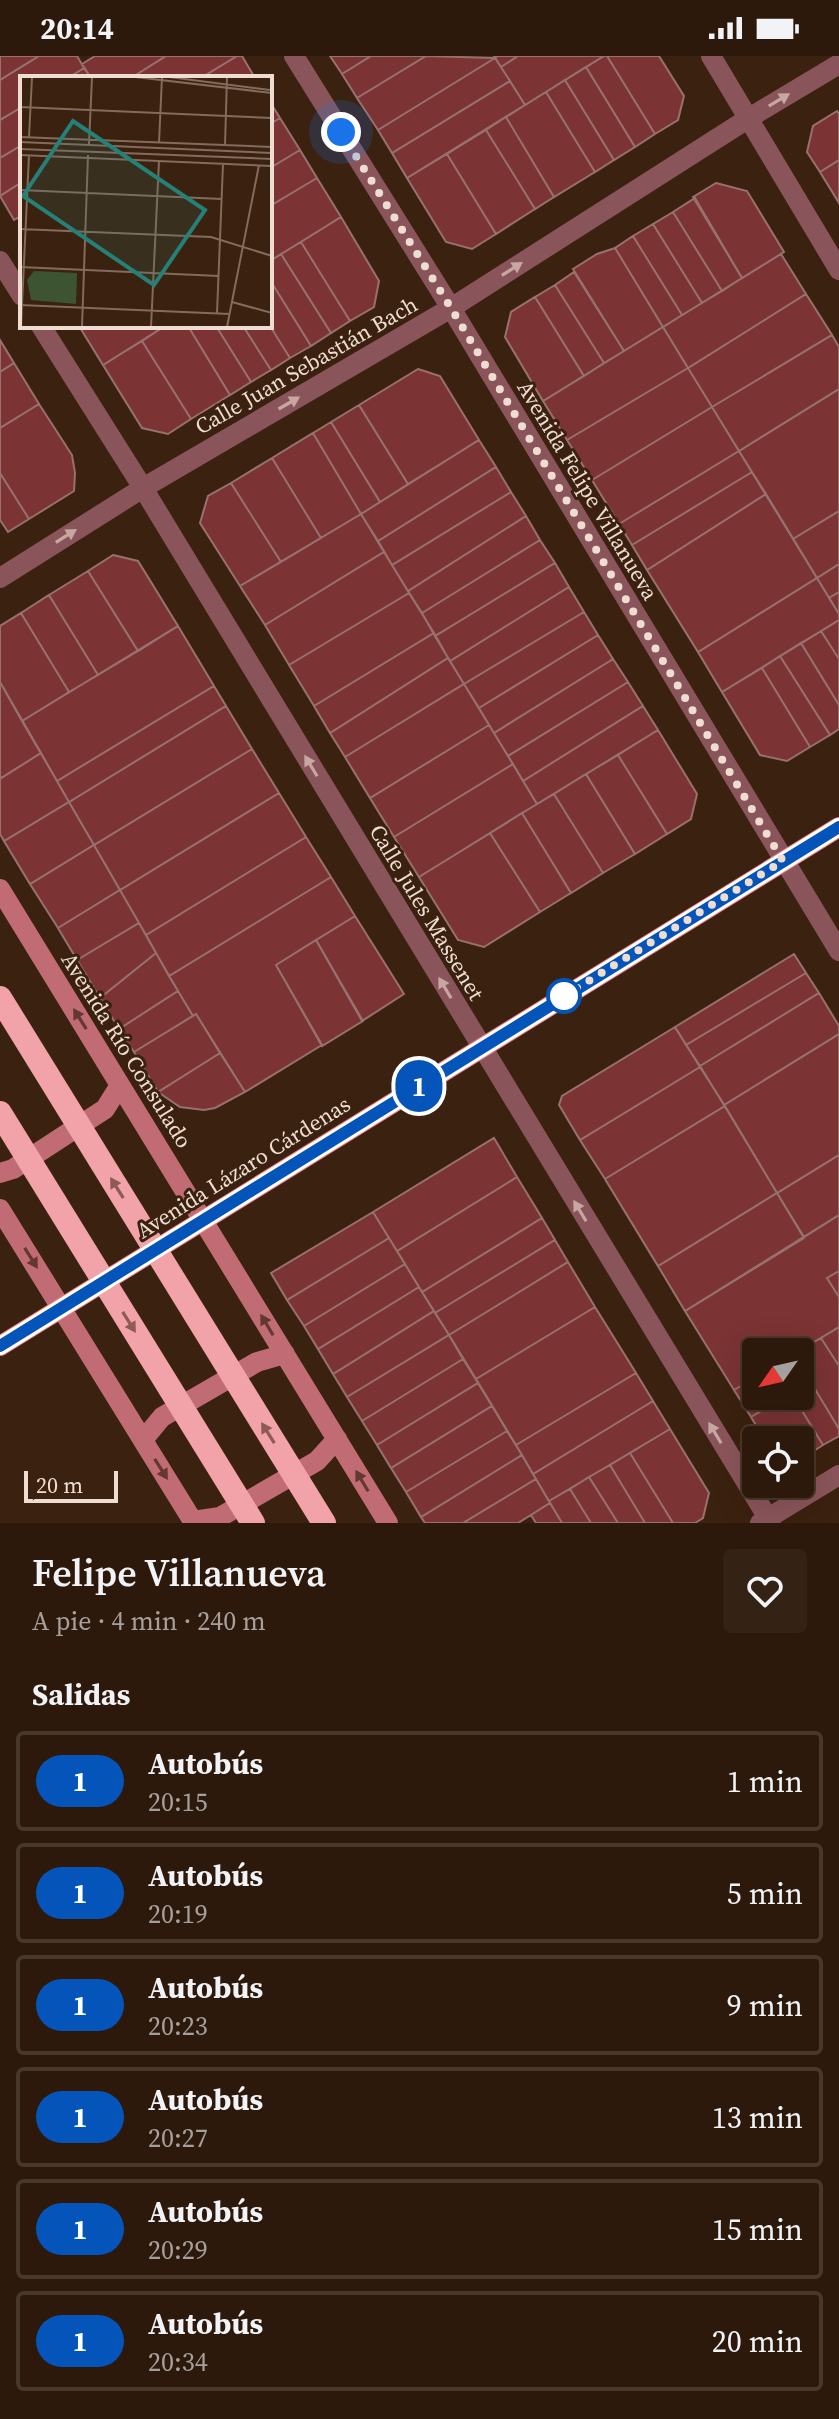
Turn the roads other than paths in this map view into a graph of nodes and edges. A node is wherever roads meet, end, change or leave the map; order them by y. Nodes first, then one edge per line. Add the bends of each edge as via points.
1 (294, 56) edge
2 (711, 56) edge
3 (839, 64) edge
4 (749, 118) junction
5 (0, 261) edge
6 (839, 270) edge
7 (20, 293) edge
8 (451, 308) junction
9 (42, 328) edge
10 (143, 488) junction
11 (0, 578) edge
12 (839, 827) edge
13 (783, 861) junction
14 (0, 889) edge
15 (839, 951) edge
16 (0, 998) edge
17 (481, 1047) junction
18 (120, 1085) junction
19 (0, 1113) edge
20 (0, 1173) edge
21 (0, 1209) edge
22 (203, 1220) junction
23 (61, 1307) junction
24 (0, 1346) edge
25 (285, 1354) junction
26 (337, 1439) junction
27 (143, 1440) junction
28 (839, 1475) edge
29 (766, 1521) edge
30 (194, 1522) edge
31 (253, 1523) edge
32 (324, 1523) edge
33 (388, 1523) edge

1 - 8 street, Avenida Felipe Villanueva
2 - 4 street
4 -> 3 street, Calle Juan Sebastián Bach
4 - 6 street
8 -> 4 street, Calle Juan Sebastián Bach
5 - 7 street
10 -> 8 street, Calle Juan Sebastián Bach
8 - 13 street, Avenida Felipe Villanueva
9 - 10 street, Calle Jules Massenet
11 -> 10 street, Calle Juan Sebastián Bach
17 -> 10 street, Calle Jules Massenet
12 - 13 main road, Avenida Lázaro Cárdenas
13 - 15 street, Avenida Felipe Villanueva
13 - 17 main road, Avenida Lázaro Cárdenas
18 -> 14 main road, Avenida Río Consulado
32 -> 16 highway, bridge
17 - 22 main road, Avenida Lázaro Cárdenas
29 -> 17 street, Calle Jules Massenet
18 - 20 main road via 105,1109
18 - 22 main road, Avenida Río Consulado
19 -> 31 highway, bridge
21 -> 23 main road
22 - 23 main road, Avenida Lázaro Cárdenas
25 -> 22 main road, Avenida Río Consulado
23 - 24 main road, Avenida Lázaro Cárdenas
23 - 27 main road
25 - 26 main road, Avenida Río Consulado
25 - 27 main road via 257,1362 162,1417
26 - 30 main road via 317,1461 220,1517
33 -> 26 main road, Avenida Río Consulado
27 -> 30 main road
28 - 29 street

